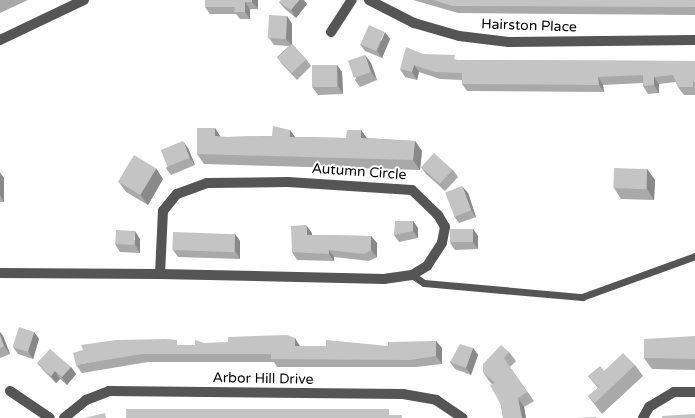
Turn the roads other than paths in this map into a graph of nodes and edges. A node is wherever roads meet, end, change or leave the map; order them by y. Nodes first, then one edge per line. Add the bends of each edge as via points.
1 (84, 0) edge
2 (352, 0) edge
3 (369, 0) edge
4 (332, 32) dead end
5 (0, 40) edge
6 (695, 40) edge
7 (695, 256) edge
8 (0, 273) edge
9 (160, 274) junction
10 (412, 275) junction
11 (10, 392) dead end
12 (695, 392) edge
13 (50, 418) edge
14 (64, 418) edge
15 (463, 418) edge
16 (643, 418) edge

1 - 5 street
2 - 4 street
3 - 6 street, Hairston Place via 414,23 459,36 509,42
7 - 10 lane via 582,297 424,283
8 - 9 street, Autumn Circle
9 - 10 street, Autumn Circle via 386,279
9 - 10 street, Autumn Circle via 163,211 177,194 207,183 288,182 392,187 412,190 428,201 445,227 442,243 427,266
11 - 13 street
12 - 16 street via 674,392 649,407
14 - 15 street, Arbor Hill Drive via 86,400 109,391 403,394 436,400

